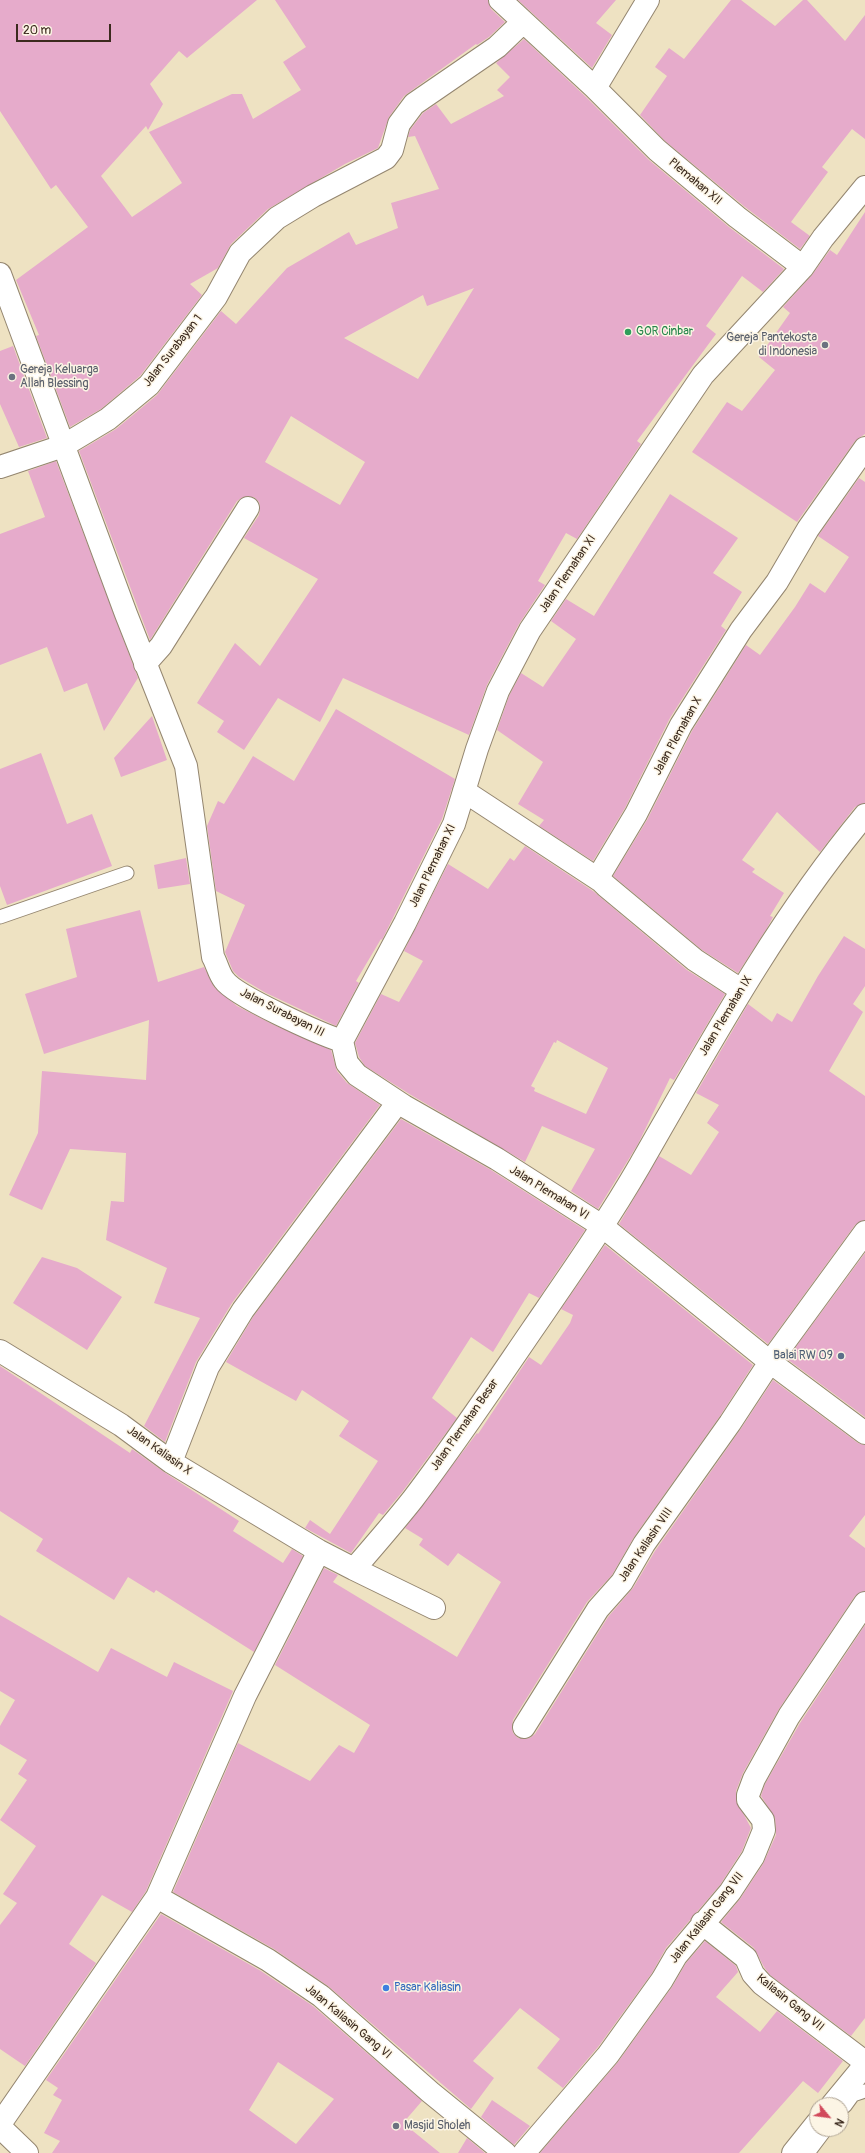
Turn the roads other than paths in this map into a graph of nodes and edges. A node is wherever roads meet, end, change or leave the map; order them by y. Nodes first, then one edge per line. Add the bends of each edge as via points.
1 (500, 0) edge
2 (648, 0) edge
3 (523, 22) junction
4 (596, 88) junction
5 (865, 187) edge
6 (803, 267) junction
7 (0, 274) edge
8 (63, 446) junction
9 (865, 448) edge
10 (0, 468) edge
11 (248, 508) dead end
12 (145, 664) junction
13 (464, 791) junction
14 (865, 815) edge
15 (127, 873) dead end
16 (601, 881) junction
17 (0, 917) edge
18 (741, 990) junction
19 (342, 1041) junction
20 (398, 1102) junction
21 (602, 1226) junction
22 (865, 1232) edge
23 (0, 1351) edge
24 (770, 1362) junction
25 (865, 1433) edge
26 (171, 1462) junction
27 (315, 1560) junction
28 (354, 1569) junction
29 (865, 1603) edge
30 (434, 1608) dead end
31 (524, 1727) dead end
32 (157, 1897) junction
33 (702, 1923) junction
34 (865, 2062) edge
35 (865, 2065) edge
36 (865, 2091) edge
37 (839, 2097) edge
38 (849, 2100) edge
39 (0, 2124) edge
40 (0, 2127) edge
41 (809, 2133) edge
42 (820, 2137) edge
43 (28, 2153) edge
44 (505, 2153) edge
45 (524, 2153) edge
46 (793, 2153) edge
47 (808, 2153) edge

1 - 3 street, Plemahan XII
2 - 4 street
3 - 4 street, Plemahan XII
3 - 8 street, Jalan Surabayan 1 via 497,48 414,104 400,124 392,150 386,158 277,218 240,253 216,297 148,385 108,419
4 - 6 street, Plemahan XII via 657,150 737,217
5 - 6 street, Jalan Plemahan XI
6 - 13 street, Jalan Plemahan XI via 703,375 530,630 498,691
7 - 8 street
8 - 10 street, Jalan Surabayan 1
8 - 12 street
9 - 16 street, Jalan Plemahan X via 741,630 681,726 636,814 604,864 600,874
11 - 12 street via 160,646
12 - 19 street, Jalan Surabayan III via 186,766 213,957 224,980 239,993 324,1036
13 - 16 street
13 - 19 street, Jalan Plemahan XI via 454,824
14 - 18 street, Jalan Plemahan IX via 840,845 776,934
15 - 17 lane
16 - 18 street via 696,960
18 - 21 street, Jalan Plemahan IX
19 - 20 street, Jalan Plemahan VI via 347,1063 356,1075
20 - 21 street, Jalan Plemahan VI via 497,1159
20 - 26 street via 243,1310 208,1367
21 - 24 street, Jalan Plemahan VI
21 - 28 street, Jalan Plemahan Besar via 455,1442 412,1500
22 - 24 street, Jalan Kaliasin VIII
23 - 26 street, Jalan Kaliasin X via 121,1425
24 - 25 street, Jalan Plemahan VI
24 - 31 street, Jalan Kaliasin VIII via 644,1544 622,1582 598,1609
26 - 27 street, Jalan Kaliasin X
27 - 28 street
27 - 32 street via 245,1696
28 - 30 street
29 - 33 street, Jalan Kaliasin Gang VII via 789,1716 754,1780 748,1800 762,1820 764,1830 753,1857 730,1892
32 - 39 street
32 - 44 street, Jalan Kaliasin Gang VI via 268,1960 321,1996 430,2092
33 - 34 street, Kaliasin Gang VII via 746,1958 753,1974 762,1984
33 - 45 street, Jalan Kaliasin Gang VII via 676,1956 662,1980 608,2055
35 - 37 street
36 - 38 lane via 853,2095
40 - 43 street
41 - 46 street
42 - 47 lane

